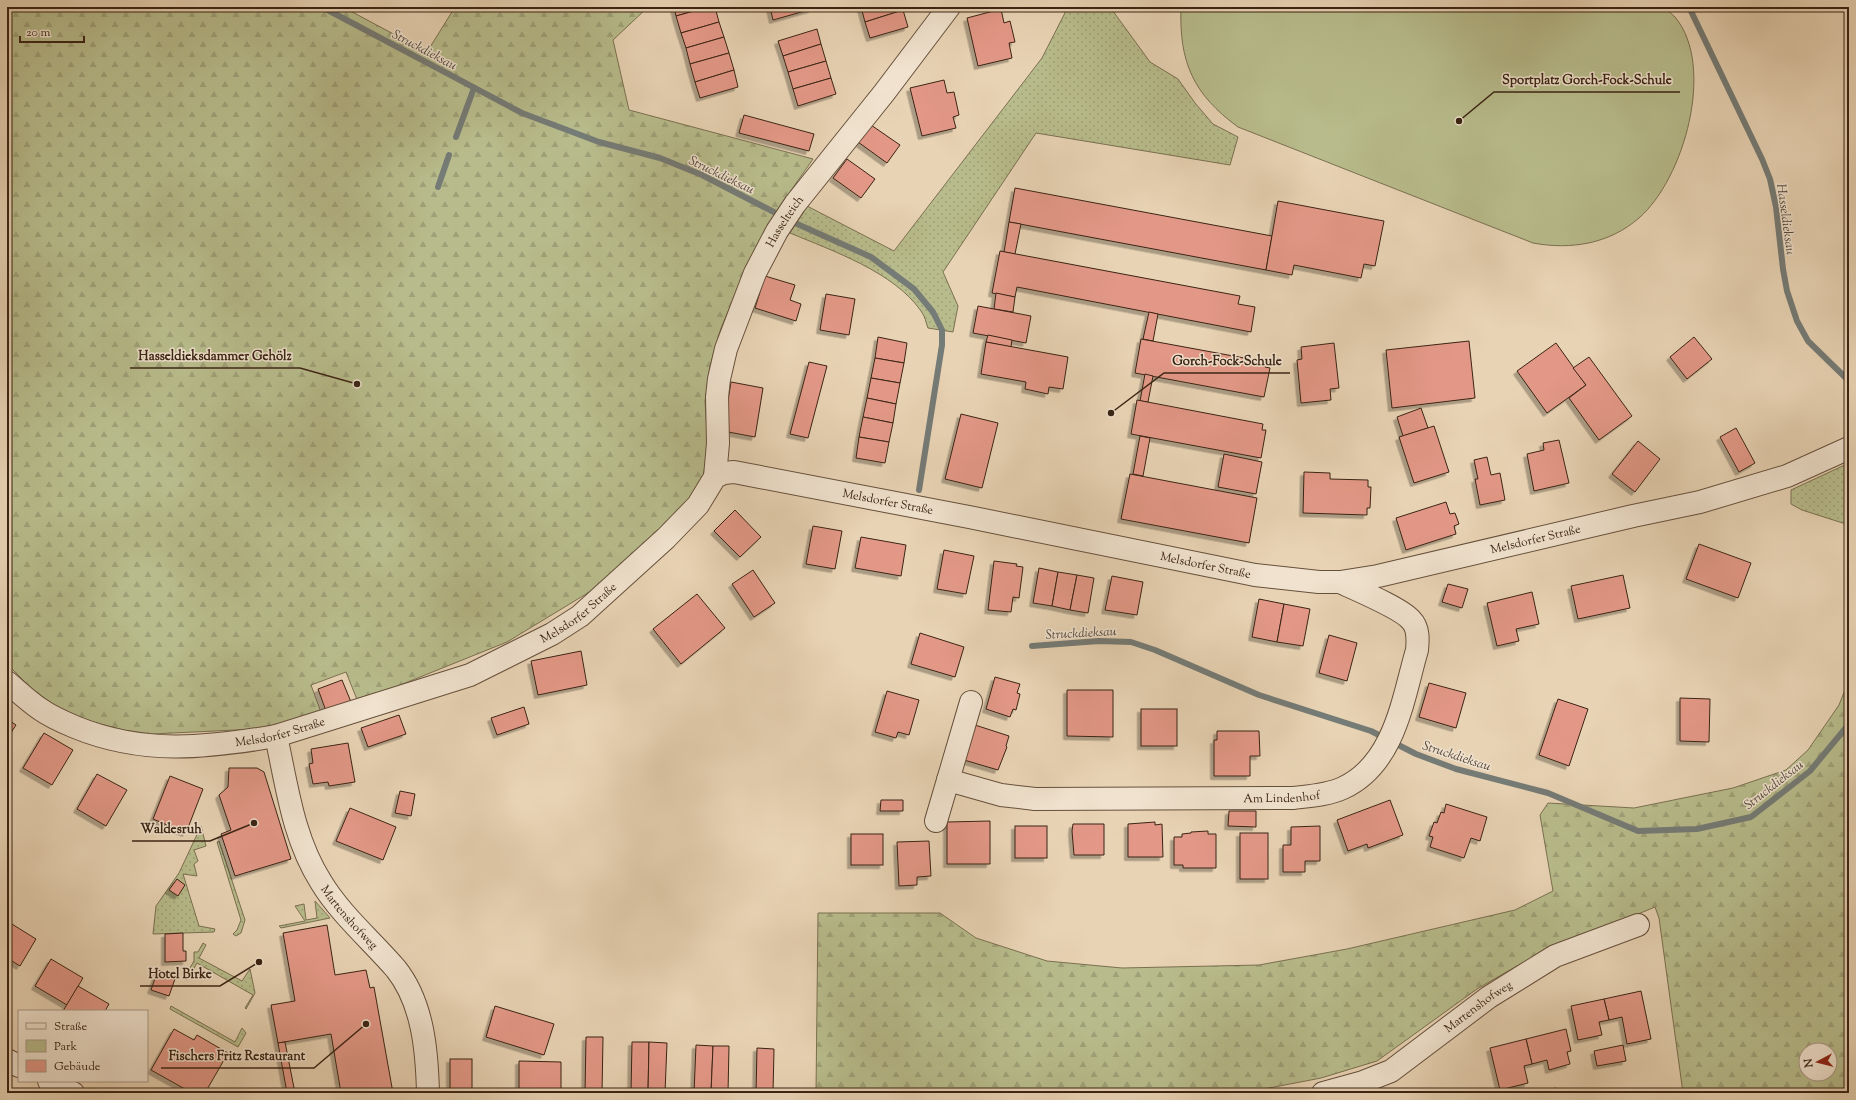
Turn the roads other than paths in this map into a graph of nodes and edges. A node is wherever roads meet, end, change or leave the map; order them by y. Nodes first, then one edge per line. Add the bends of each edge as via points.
1 (949, 7) edge
2 (1849, 448) edge
3 (715, 477) junction
4 (1340, 582) junction
5 (7, 682) edge
6 (971, 702) dead end
7 (276, 736) junction
8 (948, 780) junction
9 (936, 821) dead end
10 (1638, 925) dead end
11 (7, 1060) edge
12 (18, 1066) edge
13 (51, 1082) edge
14 (73, 1093) edge
15 (428, 1093) edge
16 (1323, 1093) edge

1 - 3 street, Hasselteich via 795,204 777,231 755,273 726,349 719,379
2 - 4 street, Melsdorfer Straße via 1787,476 1700,502 1378,576
3 - 4 street, Melsdorfer Straße via 734,472 1255,575 1290,580
3 - 7 street, Melsdorfer Straße via 698,506 656,548 580,616 552,634 470,675
4 - 8 street, Am Lindenhof via 1402,612 1412,620 1418,639 1398,718 1388,742 1367,770 1343,788 1293,798 1035,799 1001,795
5 - 7 street, Melsdorfer Straße via 37,707 56,718 120,742 150,747 181,747
6 - 8 street
7 - 15 street, Martenshofweg via 297,834 306,856 334,902 397,971 414,1002 425,1043
8 - 9 street
10 - 16 street, Martenshofweg via 1555,956 1489,997 1391,1070 1363,1082
11 - 12 street
13 - 14 street

